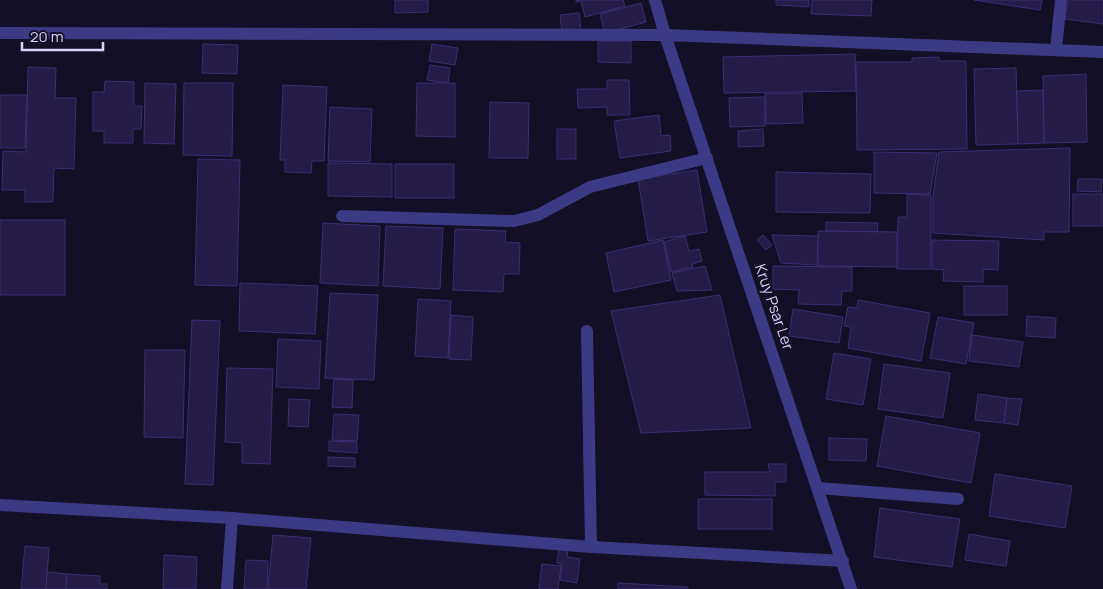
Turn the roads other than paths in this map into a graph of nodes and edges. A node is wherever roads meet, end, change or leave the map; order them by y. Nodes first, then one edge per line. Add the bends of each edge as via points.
1 (655, 0) edge
2 (1061, 0) edge
3 (0, 32) edge
4 (665, 35) junction
5 (1056, 49) junction
6 (1103, 52) edge
7 (707, 158) junction
8 (342, 216) dead end
9 (587, 332) dead end
10 (818, 488) junction
11 (958, 499) dead end
12 (0, 505) edge
13 (232, 518) junction
14 (591, 547) junction
15 (843, 562) junction
16 (227, 589) edge
17 (851, 589) edge

1 - 4 street, Kruy Psar Ler
2 - 5 street
3 - 4 street
4 - 5 street
4 - 7 street, Kruy Psar Ler
5 - 6 street
7 - 8 street via 590,187 538,215 514,221
7 - 10 street, Kruy Psar Ler
9 - 14 street
10 - 11 street
10 - 15 street, Kruy Psar Ler
12 - 13 street
13 - 14 street
13 - 16 street
14 - 15 street
15 - 17 street, Kruy Psar Ler

